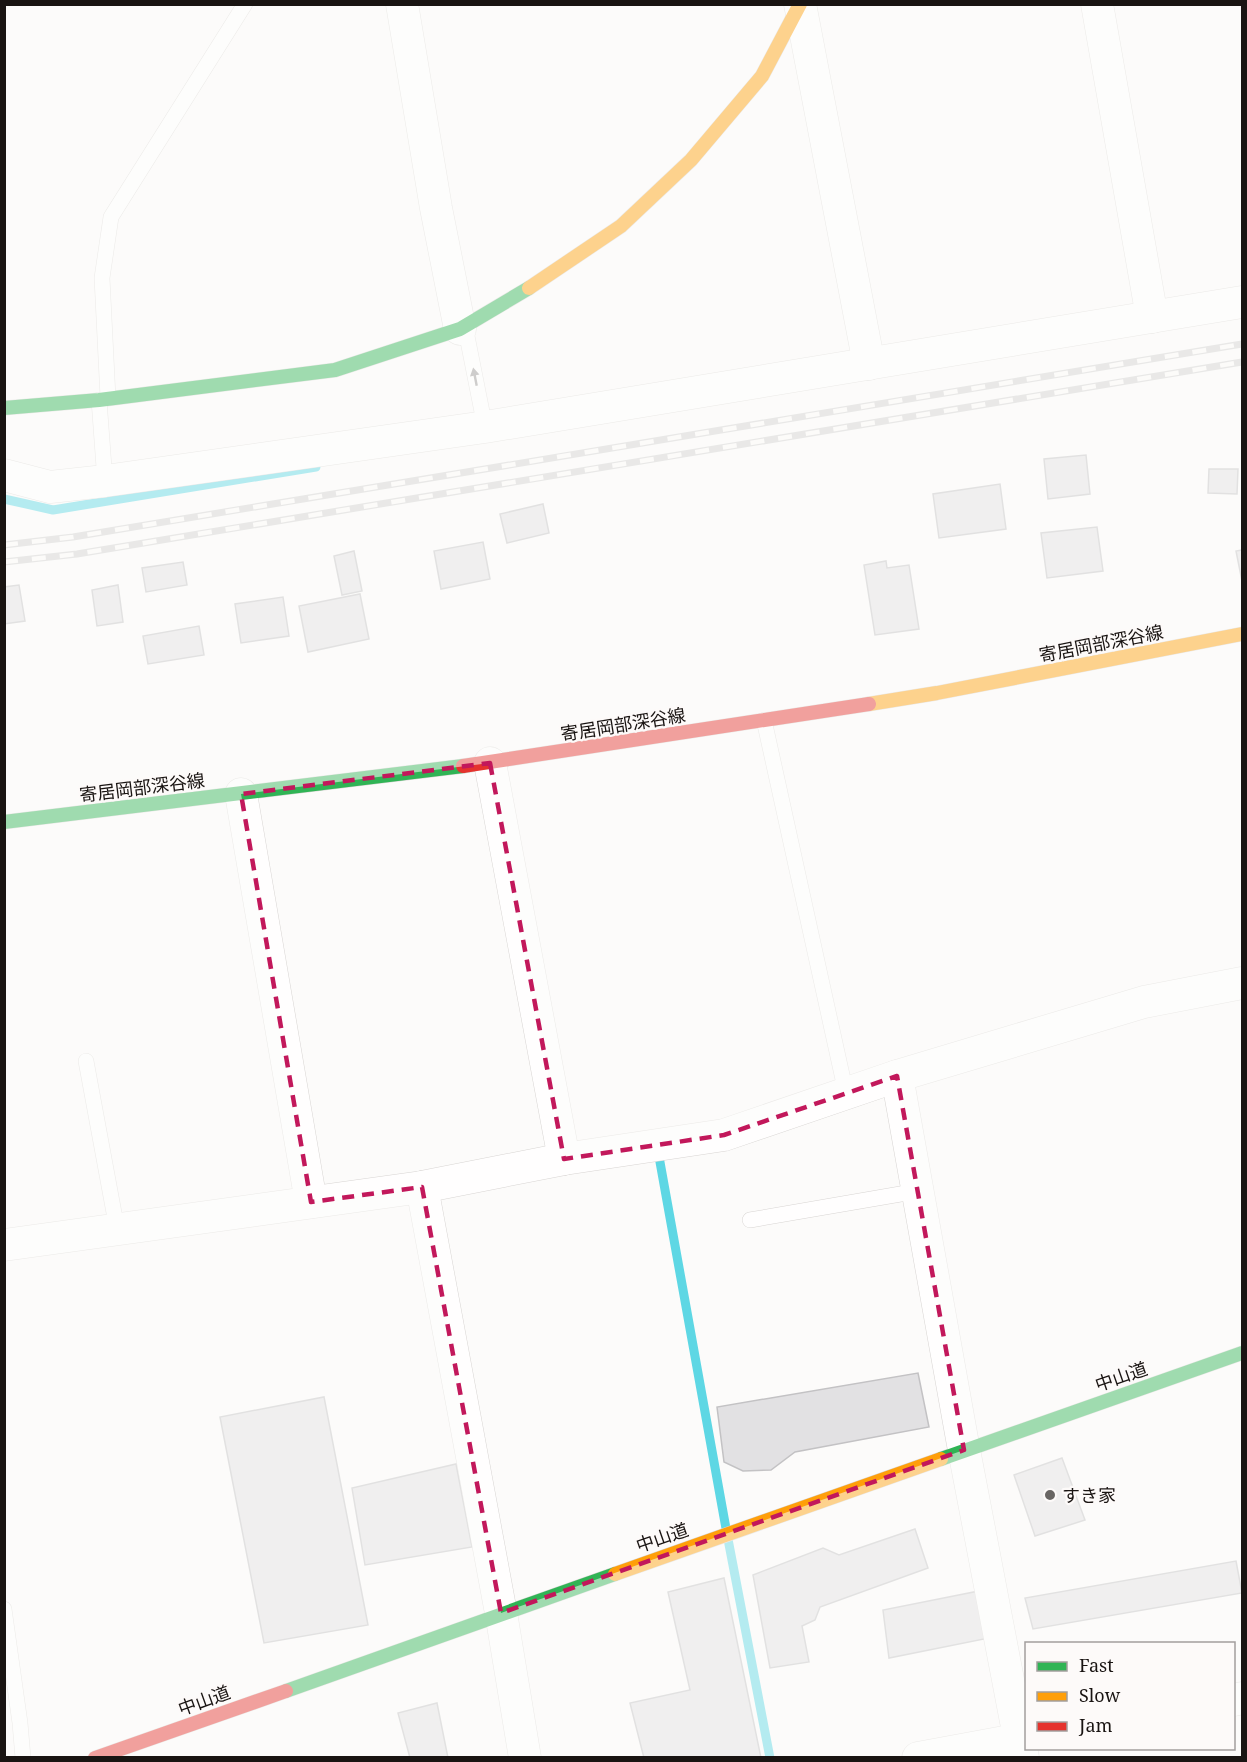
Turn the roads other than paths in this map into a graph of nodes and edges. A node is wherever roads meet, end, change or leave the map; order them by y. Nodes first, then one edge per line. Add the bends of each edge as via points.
1 (244, 4) edge
2 (402, 4) edge
3 (800, 4) edge
4 (1097, 4) edge
5 (1242, 302) edge
6 (1152, 317) junction
7 (463, 328) junction
8 (869, 364) junction
9 (104, 399) junction
10 (4, 408) edge
11 (485, 427) junction
12 (4, 475) edge
13 (105, 481) junction
14 (1242, 634) edge
15 (764, 720) junction
16 (490, 763) junction
17 (241, 794) junction
18 (4, 822) edge
19 (1242, 983) edge
20 (86, 1061) dead end
21 (897, 1076) junction
22 (846, 1094) junction
23 (564, 1159) junction
24 (422, 1187) junction
25 (918, 1191) junction
26 (311, 1202) junction
27 (750, 1220) dead end
28 (117, 1229) junction
29 (4, 1245) edge
30 (1242, 1353) edge
31 (964, 1450) junction
32 (4, 1609) edge
33 (501, 1613) junction
34 (1023, 1745) edge
35 (23, 1758) edge
36 (95, 1758) edge
37 (525, 1758) edge
38 (918, 1758) edge

1 - 9 lane via 111,218 102,278
2 - 7 street via 436,208
3 - 7 main road via 762,76 684,168 621,226
3 - 8 street
4 - 6 street
5 - 6 street
6 - 8 street
7 - 9 main road via 335,370
11 -> 7 lane
8 - 11 street
9 - 10 main road
9 - 13 lane
11 - 13 street
12 - 13 street via 50,486
14 - 15 main road, 寄居岡部深谷線 via 937,693
15 - 16 main road, 寄居岡部深谷線
15 - 22 lane
16 - 17 main road, 寄居岡部深谷線
16 - 23 street
17 - 18 main road, 寄居岡部深谷線
17 - 26 street
19 - 21 street via 1144,1002
20 - 28 lane
21 - 22 street
21 - 25 street
22 - 23 street via 724,1135
23 - 24 street
24 - 26 street
24 - 33 street
25 - 27 lane
25 - 31 street
26 - 28 street
28 - 29 street
30 - 31 main road, 中山道
31 - 33 main road, 中山道
31 - 34 street
32 - 35 lane
33 - 36 main road, 中山道
33 - 37 street
34 - 38 street

